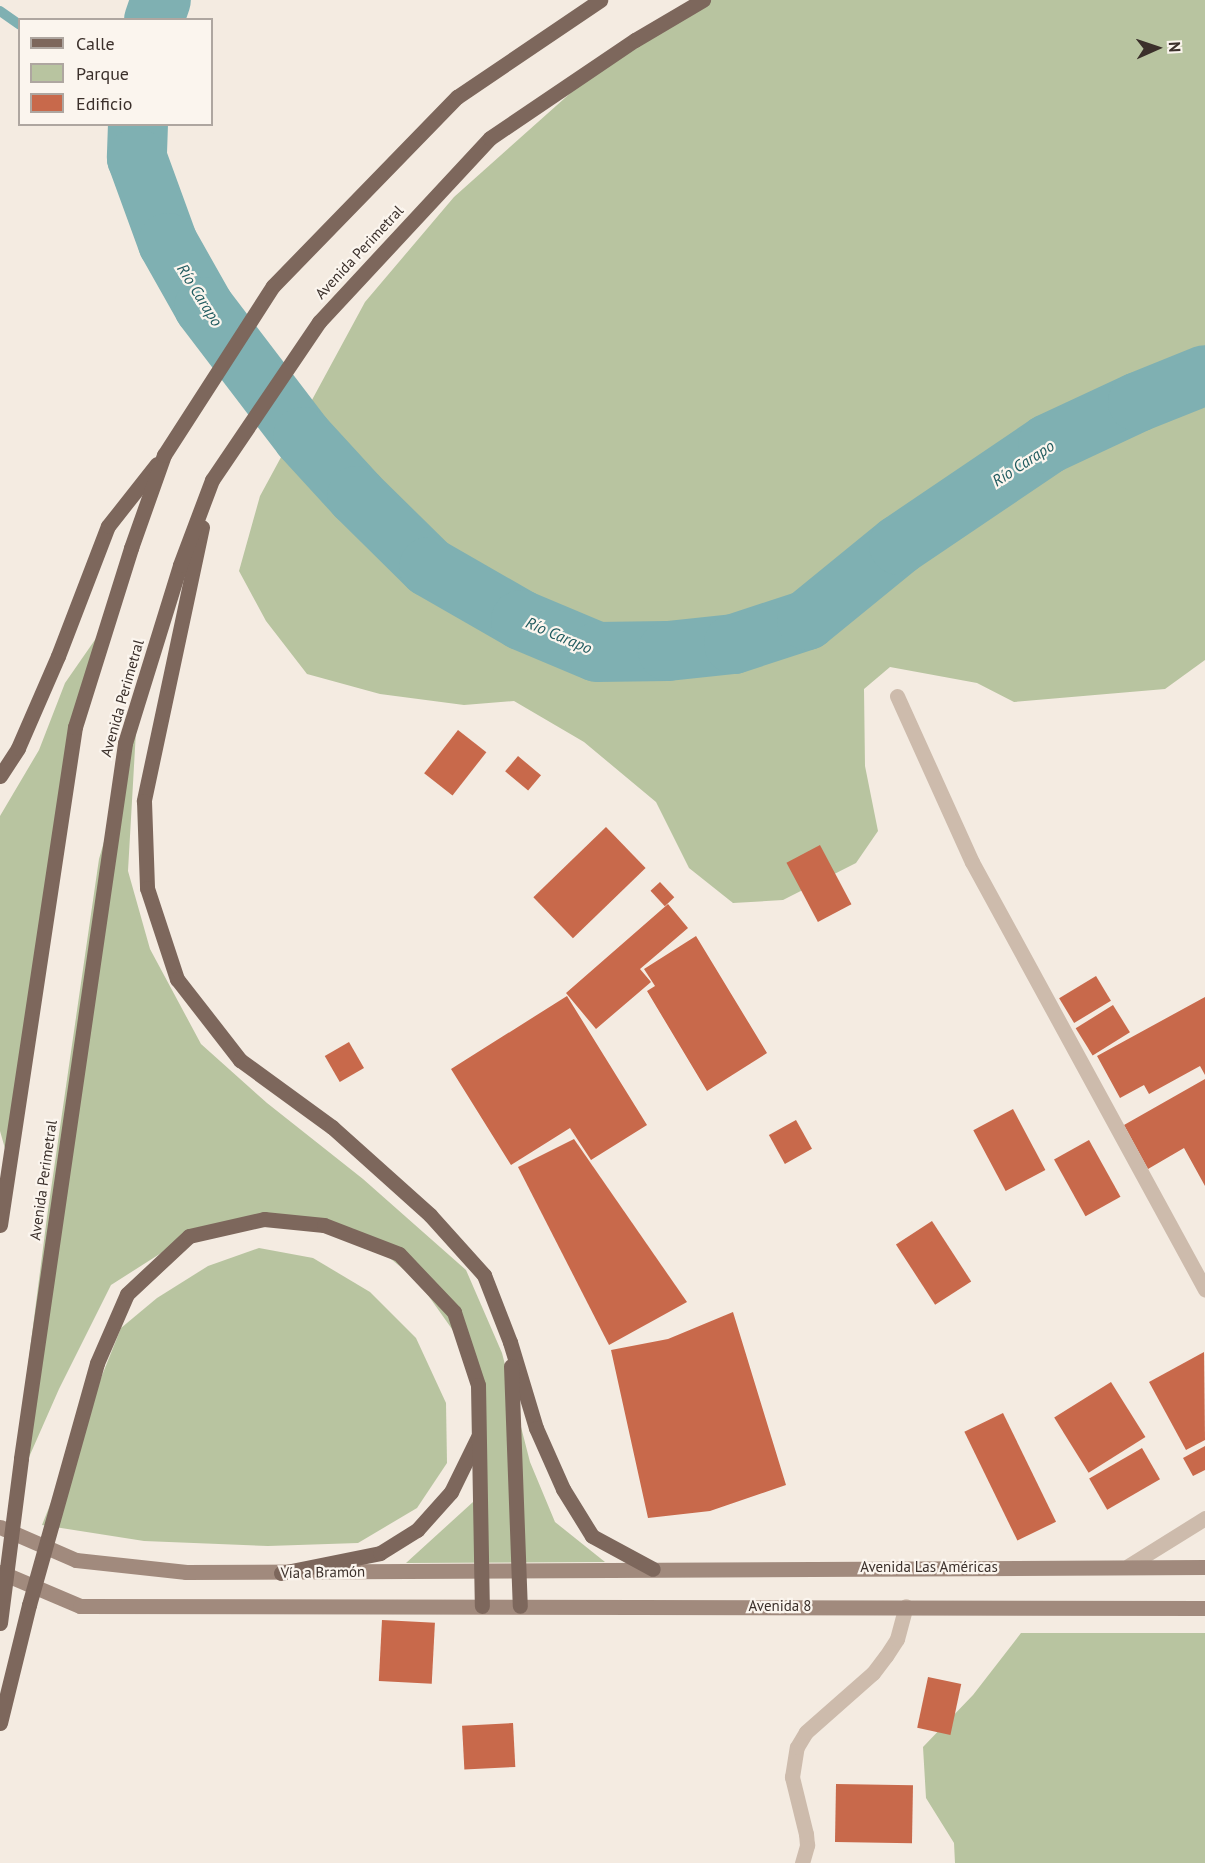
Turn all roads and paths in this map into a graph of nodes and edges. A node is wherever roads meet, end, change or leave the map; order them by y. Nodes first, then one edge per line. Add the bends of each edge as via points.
1 (600, 0) edge
2 (703, 0) edge
3 (165, 455) junction
4 (212, 480) junction
5 (897, 696) dead end
6 (0, 776) edge
7 (0, 1225) edge
8 (1205, 1290) edge
9 (510, 1342) junction
10 (479, 1434) junction
11 (1205, 1518) edge
12 (0, 1527) edge
13 (1128, 1566) junction
14 (1205, 1567) edge
15 (653, 1569) junction
16 (482, 1570) junction
17 (0, 1572) edge
18 (520, 1572) junction
19 (281, 1573) junction
20 (482, 1606) junction
21 (520, 1606) junction
22 (906, 1606) junction
23 (1205, 1608) edge
24 (0, 1623) edge
25 (0, 1723) edge
26 (802, 1863) edge

1 - 3 main road via 457,97 273,286
2 - 4 main road, Avenida Perimetral via 635,40 490,138 319,322
3 - 6 main road via 108,526 58,656 18,748
3 - 7 main road via 131,548 75,727
4 - 9 main road via 144,801 147,888 177,979 240,1060 332,1127 430,1215 484,1275
4 - 24 main road, Avenida Perimetral via 180,565 125,743
5 - 8 street via 972,862
9 - 15 main road via 536,1428 563,1489 592,1536
9 - 18 main road
10 - 16 main road
10 - 19 main road via 451,1492 417,1530 380,1553
10 - 25 main road via 478,1385 454,1312 399,1254 324,1225 264,1219 189,1236 127,1294 97,1363
11 - 13 street
12 - 19 main road, Vía a Bramón via 76,1560 186,1572
13 - 14 main road, Avenida Las Américas
13 - 15 main road, Avenida Las Américas
15 - 18 main road, Vía a Bramón
16 - 18 main road, Vía a Bramón
16 - 19 main road, Vía a Bramón
16 - 20 main road
17 - 20 main road via 80,1606
18 - 21 main road
20 - 21 main road
21 - 22 main road, Avenida 8
22 - 23 main road
22 - 26 street via 897,1639 873,1673 806,1732 797,1747 792,1777 806,1834

